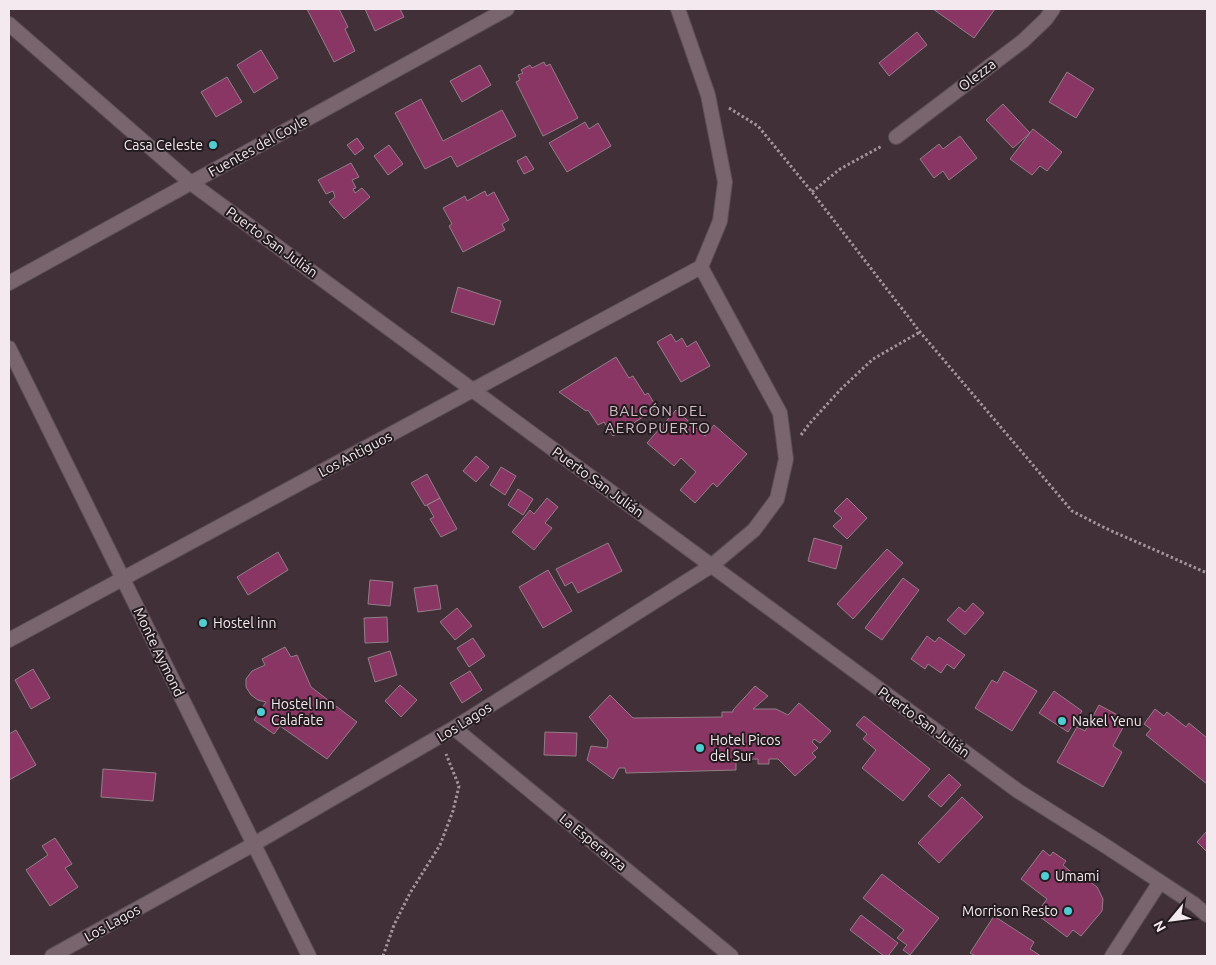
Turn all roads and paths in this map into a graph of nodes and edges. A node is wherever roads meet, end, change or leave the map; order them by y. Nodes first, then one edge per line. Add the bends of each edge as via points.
1 (507, 9) edge
2 (678, 9) edge
3 (1053, 9) edge
4 (9, 24) edge
5 (708, 95) junction
6 (896, 137) joint
7 (191, 183) junction
8 (812, 192) junction
9 (701, 267) junction
10 (9, 283) edge
11 (920, 332) junction
12 (9, 348) edge
13 (473, 390) junction
14 (786, 459) junction
15 (711, 566) junction
16 (1207, 573) edge
17 (123, 579) junction
18 (9, 640) edge
19 (454, 728) junction
20 (438, 738) junction
21 (254, 844) junction
22 (1160, 882) junction
23 (1207, 914) edge
24 (52, 956) edge
25 (309, 956) edge
26 (383, 956) edge
27 (731, 956) edge
28 (1112, 956) edge

1 - 7 street, Fuentes del Coyle
2 - 5 street
3 - 6 street, Olezza via 1023,41
4 - 7 street, Puerto San Julián
5 - 8 path via 758,126
5 - 9 street via 725,182 720,221
6 - 8 path via 840,170
7 - 10 street, Fuentes del Coyle
7 - 13 street, Puerto San Julián
8 - 11 path
9 - 13 street, Los Antiguos
9 - 14 street, Los Lagos via 780,413
11 - 14 path via 873,358 810,423
11 - 16 path via 1072,511
12 - 17 street, Monte Aymond
13 - 15 street, Puerto San Julián
13 - 17 street, Los Antiguos
14 - 15 street, Los Lagos via 776,499 754,530
15 - 19 street, Los Lagos
15 - 22 street, Puerto San Julián via 1018,791
17 - 18 street, Los Antiguos
17 - 21 street, Monte Aymond
19 - 20 street, Los Lagos
19 - 27 street, La Esperanza
20 - 21 street, Los Lagos
20 - 26 path via 459,786 453,811 440,845 394,925
21 - 24 street, Los Lagos
21 - 25 street, Monte Aymond
22 - 23 street, Puerto San Julián
22 - 28 street

